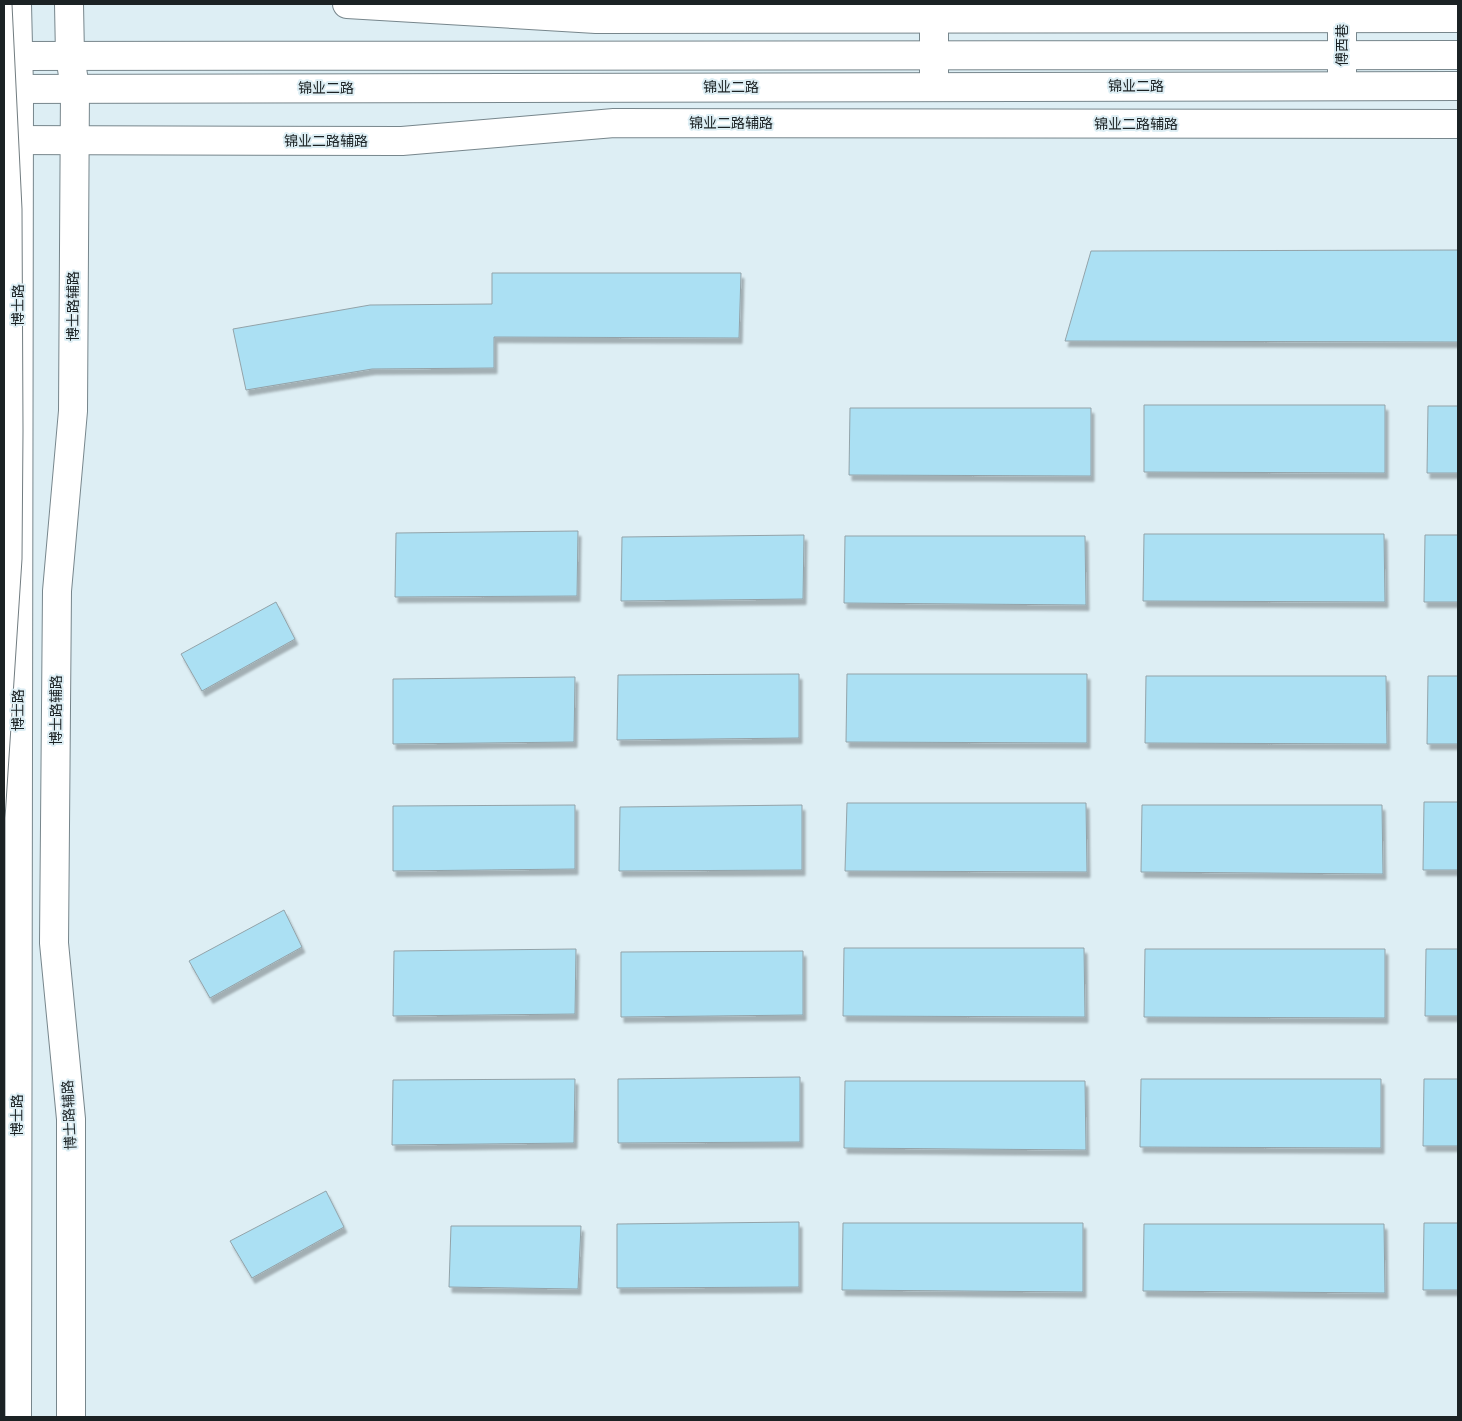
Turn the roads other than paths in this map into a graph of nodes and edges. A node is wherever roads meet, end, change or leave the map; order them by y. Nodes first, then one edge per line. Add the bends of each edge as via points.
1 (17, 4) edge
2 (69, 4) edge
3 (347, 4) edge
4 (934, 11) edge
5 (1342, 11) edge
6 (1458, 18) edge
7 (1342, 55) junction
8 (1458, 55) edge
9 (11, 56) edge
10 (70, 56) junction
11 (934, 56) junction
12 (934, 86) junction
13 (1342, 86) junction
14 (1458, 86) edge
15 (11, 88) edge
16 (74, 88) junction
17 (1458, 124) edge
18 (11, 140) edge
19 (74, 140) junction
20 (17, 1417) edge
21 (71, 1417) edge

1 - 9 main road, 博士路
2 - 10 main road, 博士路辅路
3 - 4 main road via 596,19
4 - 5 main road
4 - 11 main road
5 - 6 main road
5 - 7 main road, 傅西巷
7 - 8 main road
7 - 11 main road
7 - 13 main road, 傅西巷
9 - 10 main road
9 - 15 main road, 博士路
10 - 11 main road
10 - 16 main road, 博士路辅路
11 - 12 main road
12 - 13 main road, 锦业二路
12 - 16 main road, 锦业二路
13 - 14 main road, 锦业二路
15 - 16 main road, 锦业二路
15 - 18 main road, 博士路
16 - 19 main road, 博士路辅路
17 - 19 main road, 锦业二路辅路 via 614,123 402,141
18 - 19 main road, 锦业二路辅路
18 - 20 main road, 博士路
19 - 21 main road, 博士路辅路 via 73,411 57,591 54,943 71,1119

